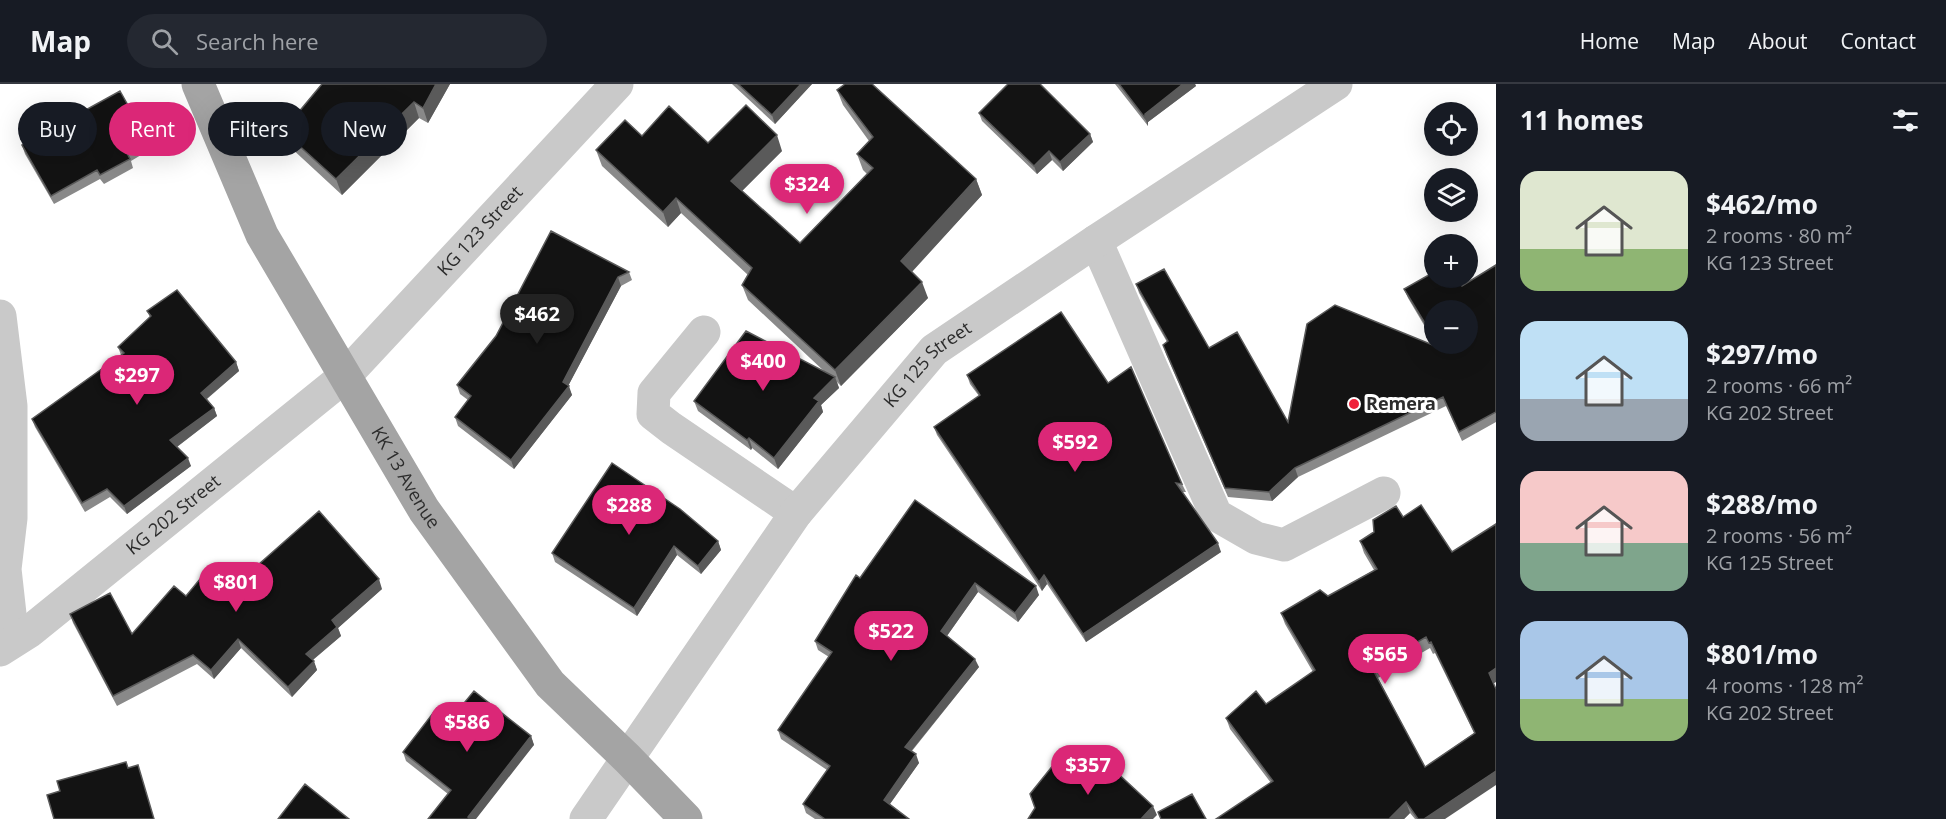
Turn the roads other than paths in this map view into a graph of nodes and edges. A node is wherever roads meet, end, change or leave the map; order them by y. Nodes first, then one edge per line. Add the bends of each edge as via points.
1 (198, 84) edge
2 (617, 84) edge
3 (1336, 84) edge
4 (1096, 241) junction
5 (0, 316) edge
6 (704, 332) dead end
7 (344, 377) junction
8 (1384, 494) dead end
9 (796, 513) junction
10 (7, 645) edge
11 (628, 759) junction
12 (586, 819) edge
13 (686, 819) edge

1 - 7 main road, KK 13 Avenue via 262,235
2 - 7 street, KG 123 Street
3 - 4 street, KG 125 Street
4 - 8 street via 1216,515 1256,538 1284,545
4 - 9 street, KG 125 Street via 934,350
5 - 10 street via 11,406 11,518 5,569
6 - 9 street via 654,393 653,414
7 - 10 street, KG 202 Street via 40,623
7 - 11 main road, KK 13 Avenue via 424,510 550,684
9 - 11 street, KG 125 Street
11 - 12 street, KG 125 Street
11 - 13 main road, KK 13 Avenue

